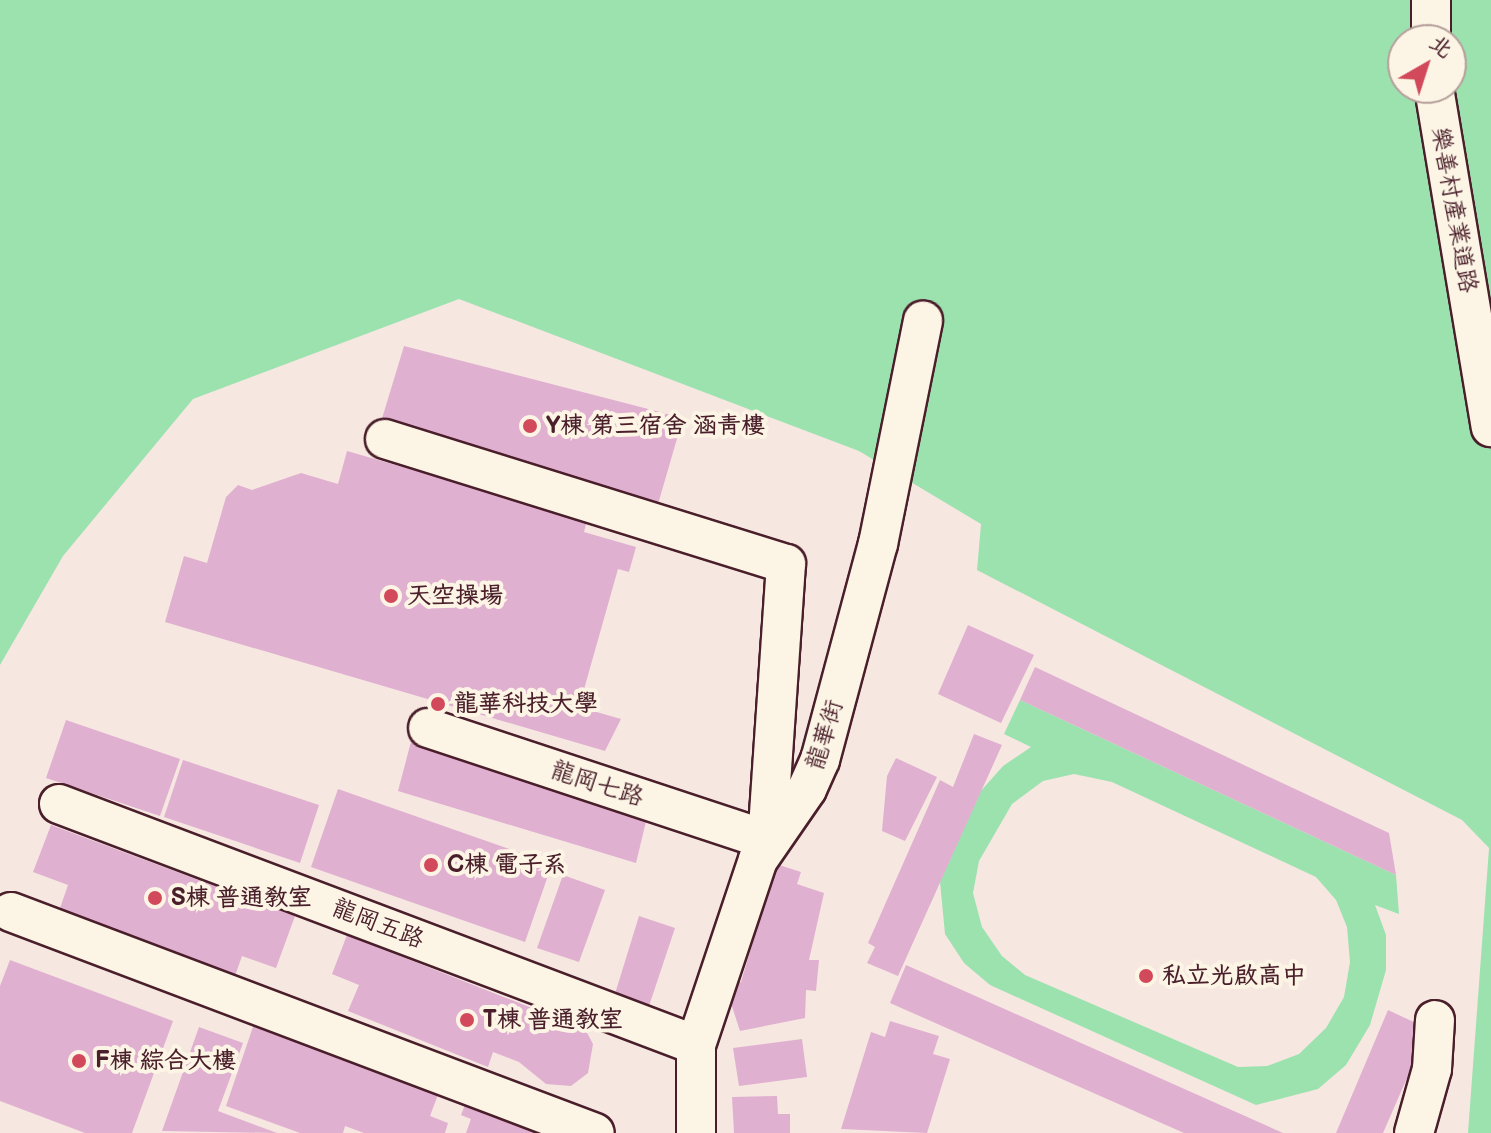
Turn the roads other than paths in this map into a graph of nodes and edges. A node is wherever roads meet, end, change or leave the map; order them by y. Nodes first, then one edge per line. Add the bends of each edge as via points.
1 (1431, 0) edge
2 (1431, 24) edge
3 (1437, 104) edge
4 (923, 320) dead end
5 (1491, 427) edge
6 (385, 439) dead end
7 (428, 728) dead end
8 (59, 804) dead end
9 (767, 840) junction
10 (11, 912) dead end
11 (1435, 1020) dead end
12 (696, 1045) junction
13 (595, 1133) edge
14 (696, 1133) edge
15 (1414, 1133) edge

1 - 2 street
3 - 5 street, 樂善村產業道路
4 - 9 street, 龍華街 via 878,544 820,760 807,789
6 - 9 street via 786,564
7 - 9 street, 龍岡七路
8 - 12 street, 龍岡五路
9 - 12 street, 龍華街
10 - 13 street
11 - 15 street via 1432,1069
12 - 14 street, 龍華街

